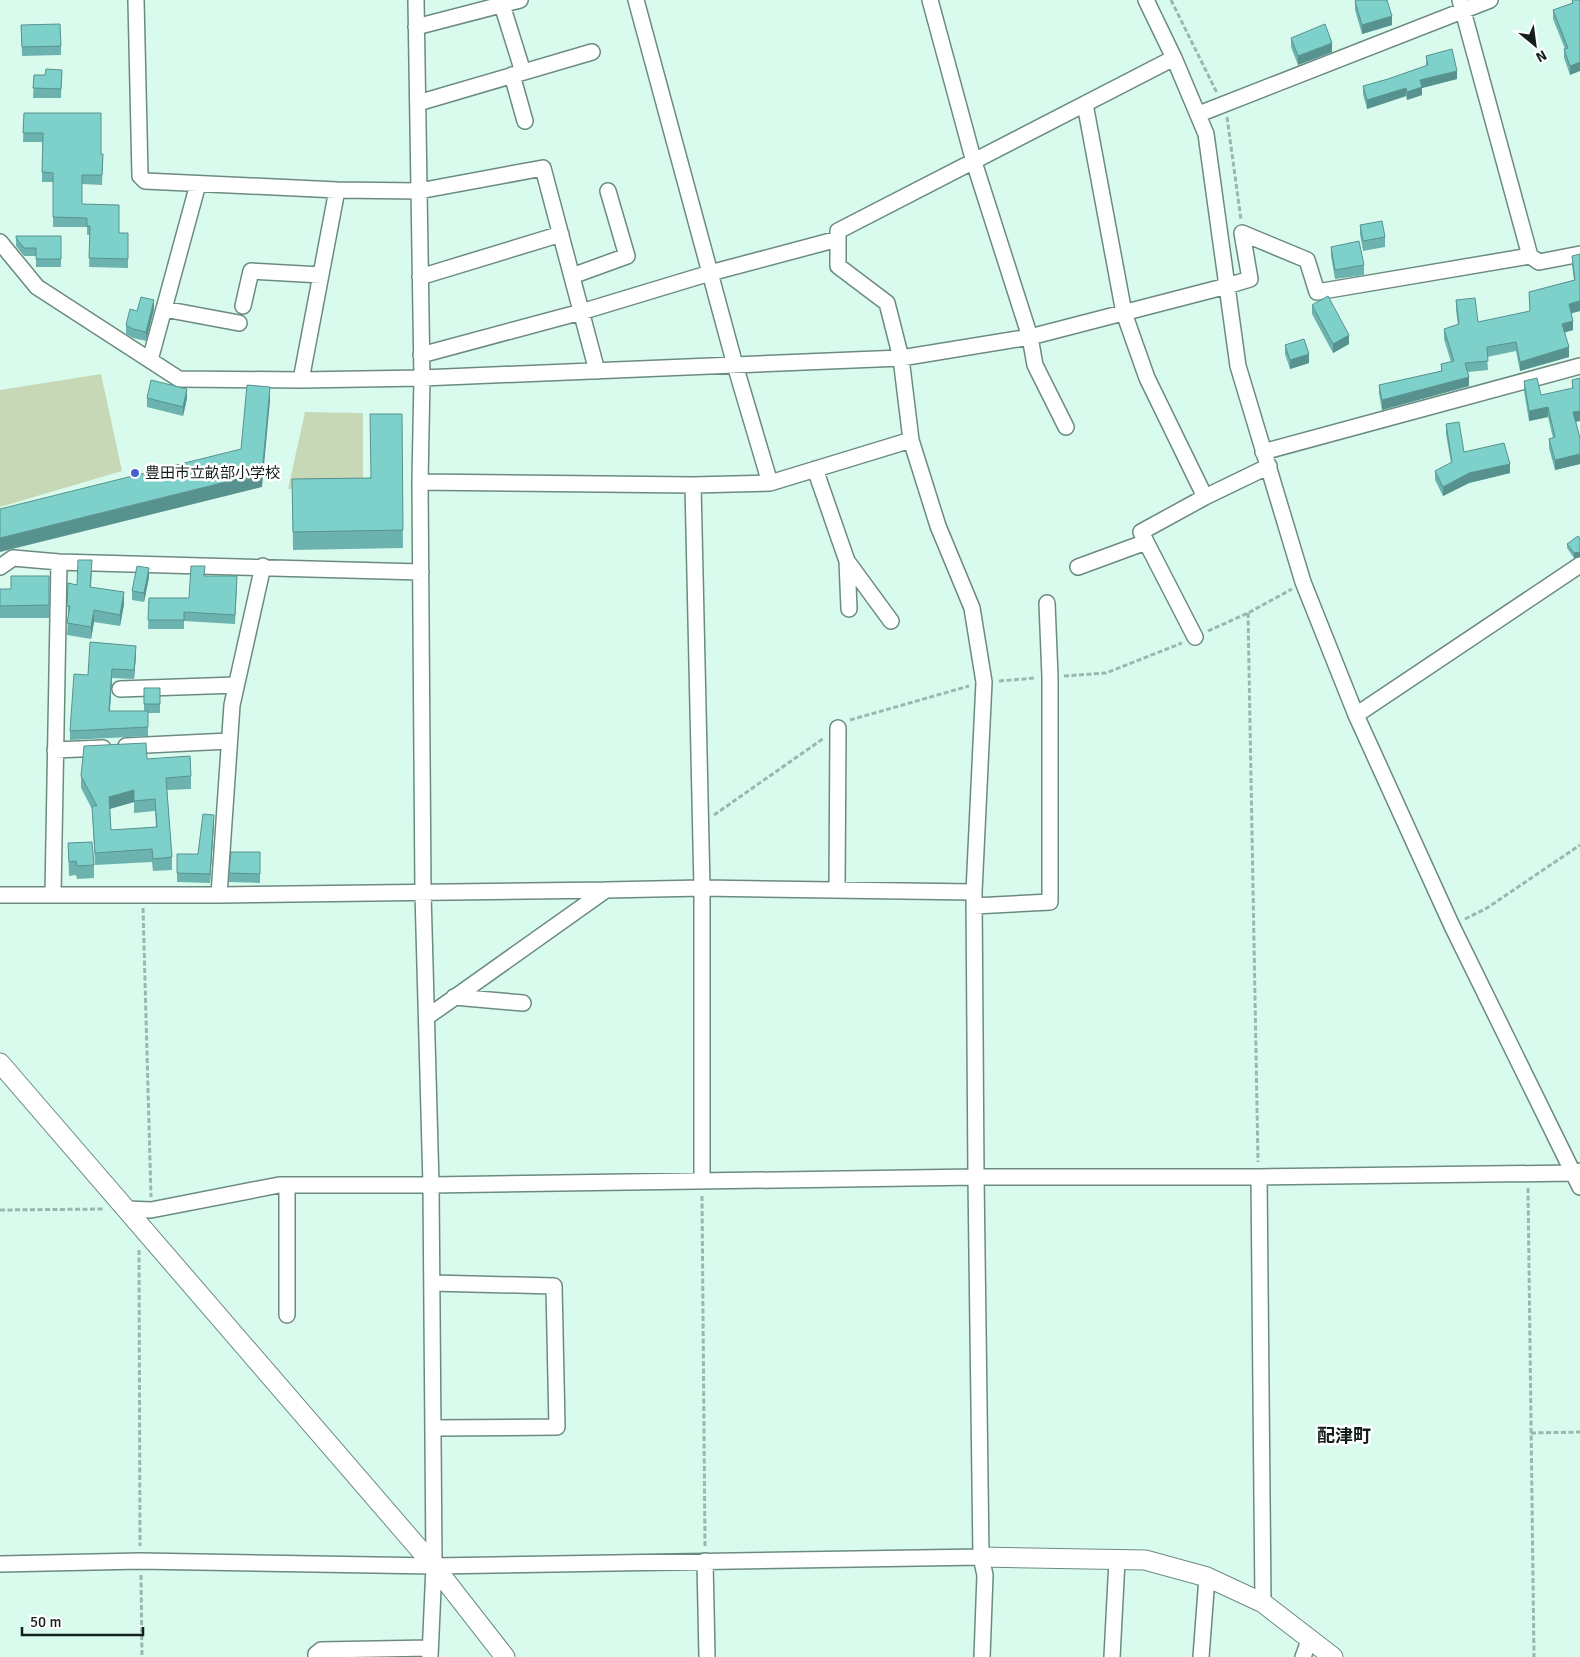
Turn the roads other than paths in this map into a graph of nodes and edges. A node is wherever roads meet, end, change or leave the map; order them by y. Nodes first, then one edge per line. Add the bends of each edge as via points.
1 (136, 0) edge
2 (416, 0) edge
3 (520, 0) edge
4 (636, 0) edge
5 (930, 0) edge
6 (1146, 0) edge
7 (1490, 0) edge
8 (502, 5) junction
9 (1462, 5) edge
10 (416, 27) junction
11 (592, 52) dead end
12 (1174, 58) junction
13 (518, 74) junction
14 (418, 103) junction
15 (1086, 104) junction
16 (1198, 114) junction
17 (525, 121) dead end
18 (974, 162) junction
19 (198, 184) junction
20 (337, 190) junction
21 (419, 190) junction
22 (608, 190) dead end
23 (561, 234) junction
24 (838, 239) junction
25 (0, 242) edge
26 (1580, 254) edge
27 (1530, 256) junction
28 (710, 273) junction
29 (321, 275) junction
30 (572, 276) junction
31 (420, 277) junction
32 (1227, 286) junction
33 (243, 306) dead end
34 (164, 309) junction
35 (581, 312) junction
36 (1124, 313) junction
37 (239, 322) dead end
38 (1030, 338) junction
39 (421, 354) junction
40 (901, 358) junction
41 (150, 360) junction
42 (735, 366) junction
43 (1580, 366) edge
44 (597, 371) junction
45 (422, 378) junction
46 (301, 380) junction
47 (1066, 427) dead end
48 (911, 440) junction
49 (1266, 459) junction
50 (816, 469) junction
51 (420, 482) junction
52 (770, 483) junction
53 (693, 485) junction
54 (1205, 497) junction
55 (1146, 542) junction
56 (847, 561) junction
57 (59, 562) junction
58 (1580, 565) edge
59 (263, 566) junction
60 (1078, 566) dead end
61 (0, 567) edge
62 (421, 572) junction
63 (1047, 603) dead end
64 (849, 609) dead end
65 (891, 621) dead end
66 (1195, 637) road end
67 (236, 685) junction
68 (120, 689) dead end
69 (1356, 715) junction
70 (838, 728) dead end
71 (229, 741) junction
72 (55, 750) junction
73 (702, 888) junction
74 (606, 890) junction
75 (837, 890) junction
76 (423, 893) junction
77 (52, 894) junction
78 (0, 895) edge
79 (219, 895) junction
80 (974, 899) junction
81 (454, 997) junction
82 (523, 1003) dead end
83 (427, 1017) junction
84 (0, 1063) edge
85 (976, 1177) junction
86 (1259, 1177) junction
87 (1578, 1177) edge
88 (702, 1181) junction
89 (287, 1185) junction
90 (431, 1185) junction
91 (126, 1209) junction
92 (432, 1284) junction
93 (287, 1315) dead end
94 (433, 1428) junction
95 (981, 1558) junction
96 (706, 1560) junction
97 (1117, 1560) junction
98 (0, 1564) edge
99 (434, 1566) junction
100 (1207, 1577) junction
101 (1263, 1602) junction
102 (1310, 1638) junction
103 (430, 1652) edge
104 (316, 1657) edge
105 (505, 1657) edge
106 (708, 1657) edge
107 (982, 1657) edge
108 (1112, 1657) edge
109 (1201, 1657) edge
110 (1303, 1657) edge
111 (1333, 1657) edge

1 - 19 street via 140,176 145,181
2 - 10 street
3 - 8 street
4 - 28 street
5 - 18 street
6 - 12 street
7 - 9 street
8 - 10 street
8 - 13 street
9 - 16 street
9 - 27 street
10 - 14 street
11 - 13 street
12 - 15 street
12 - 16 street
13 - 14 street
13 - 17 street
14 - 21 street
15 - 18 street
15 - 36 street
16 - 32 street via 1206,134
18 - 24 street via 838,231
18 - 38 street
19 - 20 street
19 - 34 street
20 - 21 street
20 - 29 street
21 - 23 street via 543,168
21 - 31 street
22 - 30 street via 627,256
23 - 30 street
23 - 31 street
24 - 28 street
24 - 40 street via 838,266 887,303
25 - 41 street via 36,287
26 - 27 street via 1539,262
27 - 32 street via 1317,292 1307,260 1242,233 1250,279
28 - 35 street
28 - 42 street
29 - 33 street via 251,271
29 - 46 street
30 - 35 street
31 - 39 street
32 - 36 street
32 - 49 street via 1238,366
34 - 37 street
34 - 41 street
35 - 39 street
35 - 44 street
36 - 38 street
36 - 54 street via 1147,378
38 - 40 street
38 - 47 street via 1035,365
39 - 45 street
40 - 42 street
40 - 48 street
41 - 46 street via 179,379
42 - 44 street
42 - 52 street
43 - 49 street
44 - 45 street
45 - 46 street
45 - 51 street
48 - 50 street
48 - 80 street via 938,526 972,608 984,682
49 - 54 street
49 - 69 street via 1303,582
50 - 52 street
50 - 56 street
51 - 53 street
51 - 62 street
52 - 53 street
53 - 73 street
54 - 55 street via 1140,532
55 - 60 street
55 - 66 street
56 - 64 street
56 - 65 street
57 - 59 street
57 - 61 street via 13,558
57 - 72 street
58 - 69 street
59 - 62 street
59 - 67 street
62 - 76 street
63 - 80 street via 1050,902
67 - 68 street
67 - 71 street
69 - 87 street via 1452,926
70 - 75 street
71 - 72 street
71 - 79 street
72 - 77 street
73 - 74 street
73 - 75 street
73 - 88 street
74 - 76 street
74 - 81 street
75 - 80 street
76 - 79 street
76 - 83 street
77 - 78 street
77 - 79 street
80 - 85 street
81 - 82 street
81 - 83 street
83 - 90 street
84 - 91 street
85 - 86 street
85 - 88 street
85 - 95 street
86 - 87 street via 1528,1173
86 - 101 street
88 - 90 street
89 - 90 street
89 - 91 street via 151,1210
89 - 93 street
90 - 92 street
91 - 99 street
92 - 94 street
92 - 94 street via 554,1286 557,1428
94 - 99 street
95 - 96 street
95 - 97 street
95 - 107 street via 985,1575
96 - 99 street
96 - 106 street
97 - 100 street via 1145,1560
97 - 108 street
98 - 99 street via 140,1561
99 - 103 street
99 - 105 street
100 - 101 street
100 - 109 street
101 - 102 street
102 - 110 street
102 - 111 street
103 - 104 street via 321,1650

